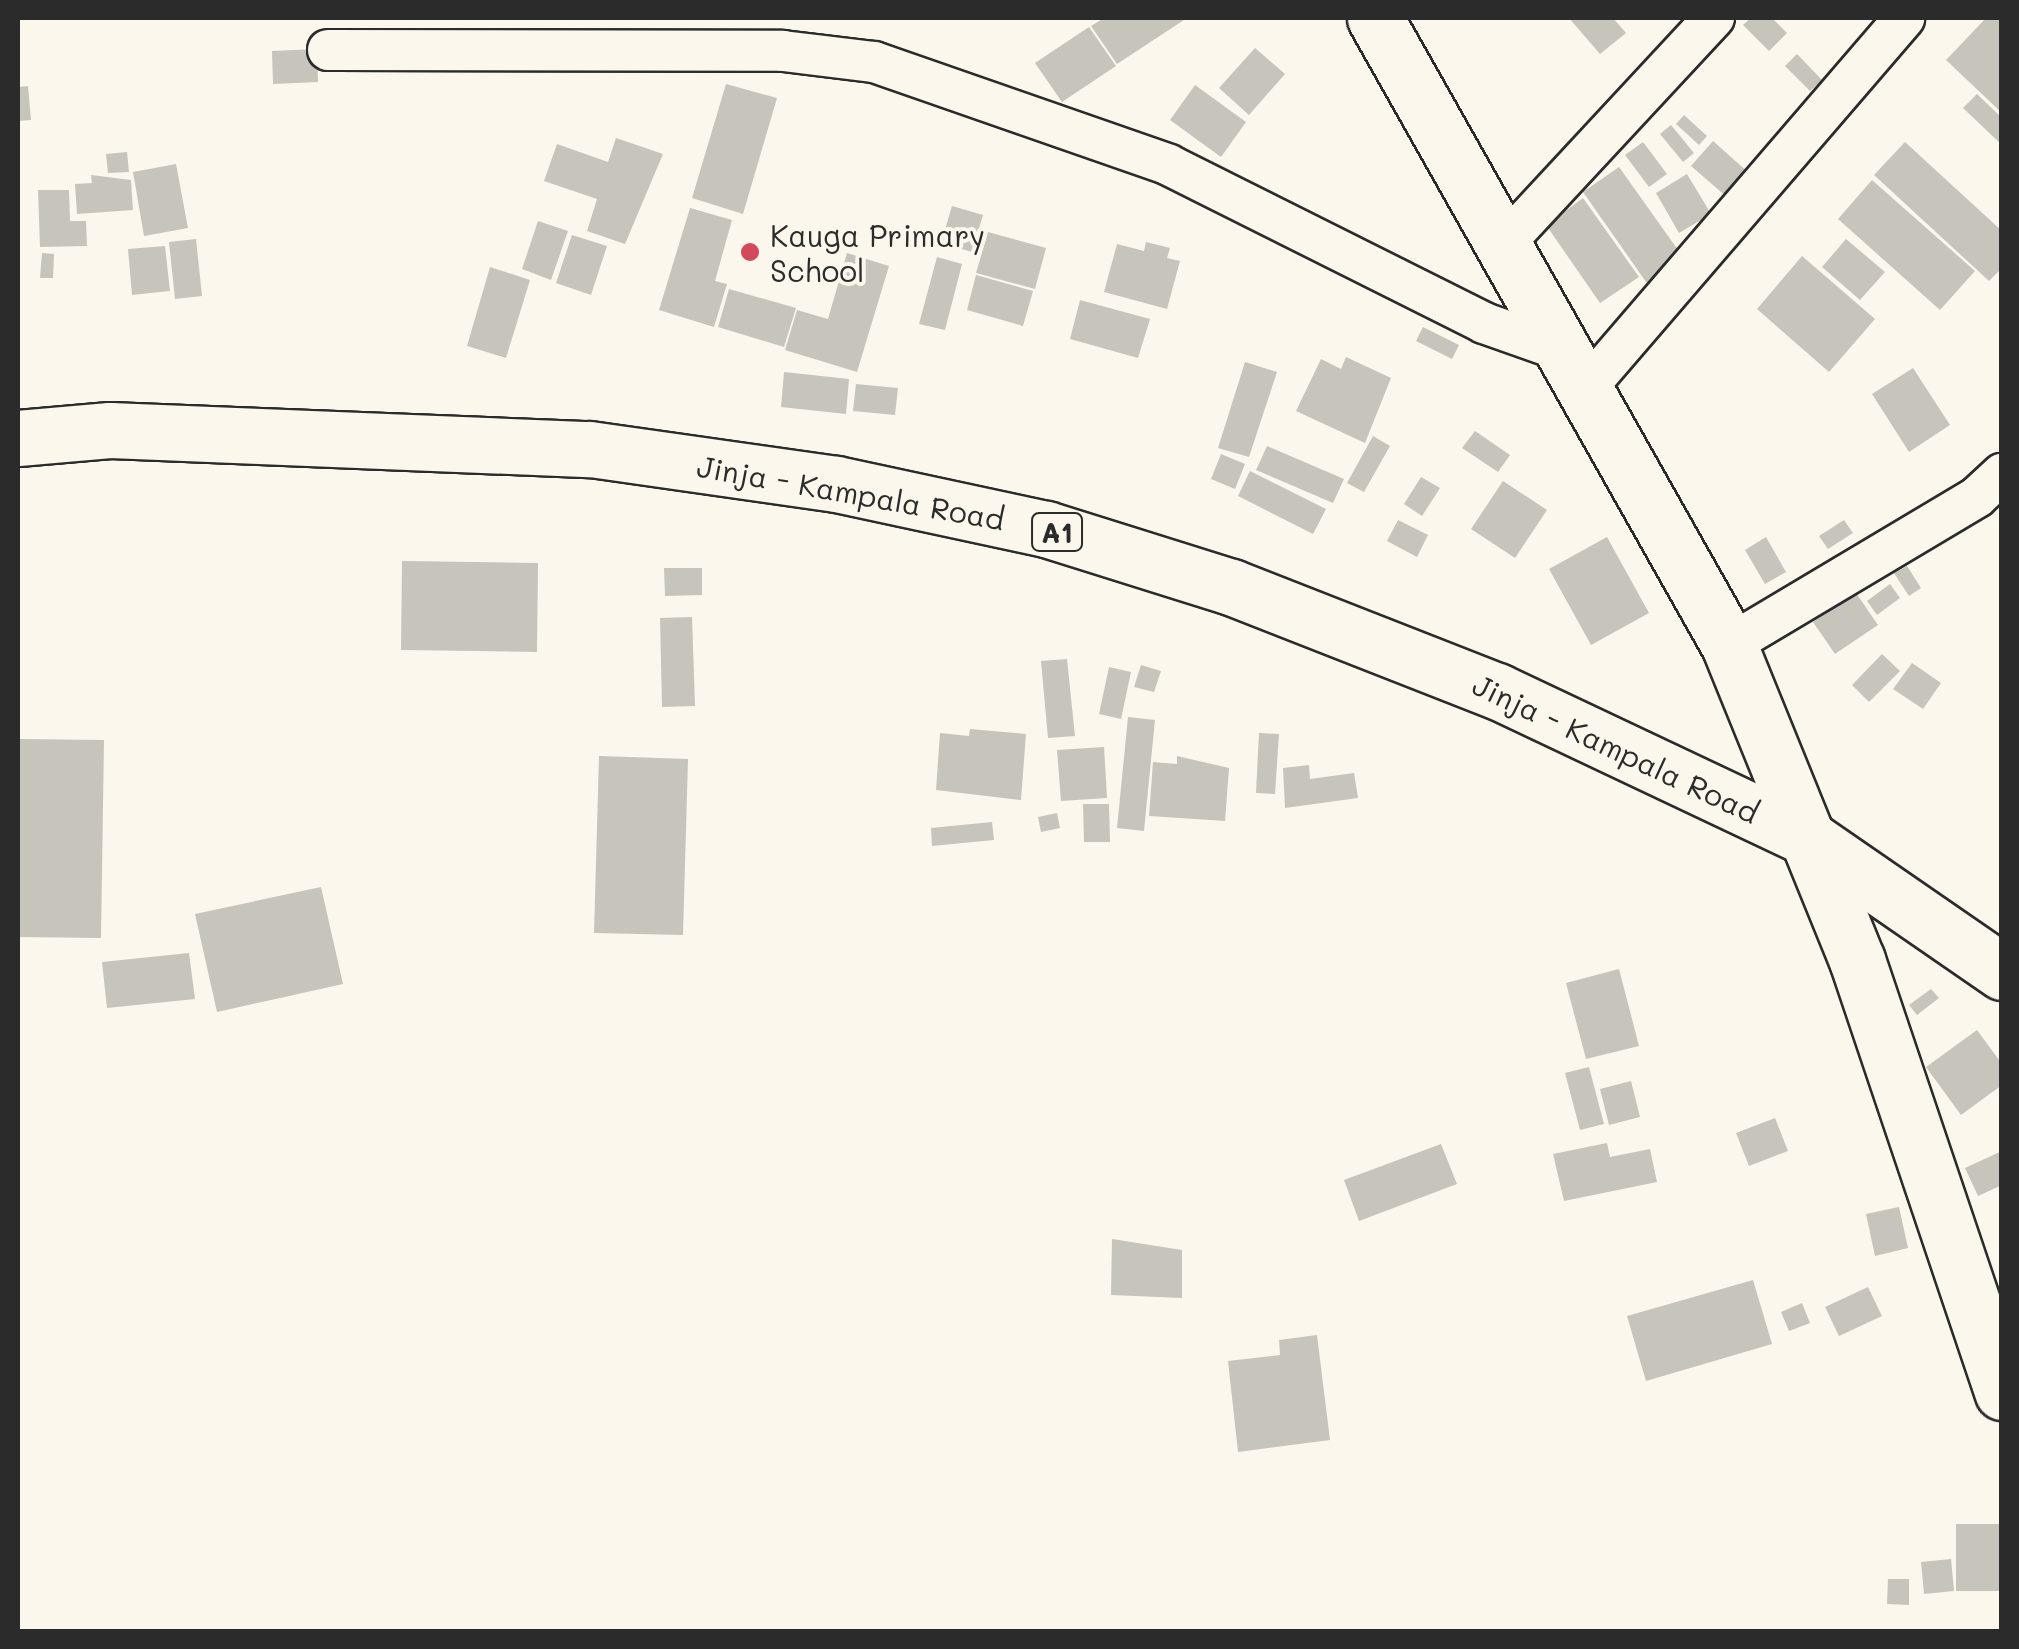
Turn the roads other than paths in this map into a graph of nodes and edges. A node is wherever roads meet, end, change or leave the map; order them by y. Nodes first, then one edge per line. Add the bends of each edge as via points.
1 (1375, 18) edge
2 (1714, 18) edge
3 (1904, 18) edge
4 (328, 50) dead end
5 (1501, 247) junction
6 (1578, 370) junction
7 (18, 438) edge
8 (2002, 474) edge
9 (1729, 644) junction
10 (1808, 838) junction
11 (1995, 956) edge
12 (2002, 1392) edge

1 - 5 main road
2 - 5 street
3 - 6 street
4 - 6 street via 783,51 874,62 1169,165
5 - 6 main road
6 - 9 main road
7 - 10 main road, Jinja - Kampala Road / A1 via 110,430 590,449 836,484 1046,528 1231,587 1496,691
8 - 9 street via 1977,497
9 - 10 main road
10 - 11 main road, Jinja - Kampala Road / A1
10 - 12 main road

